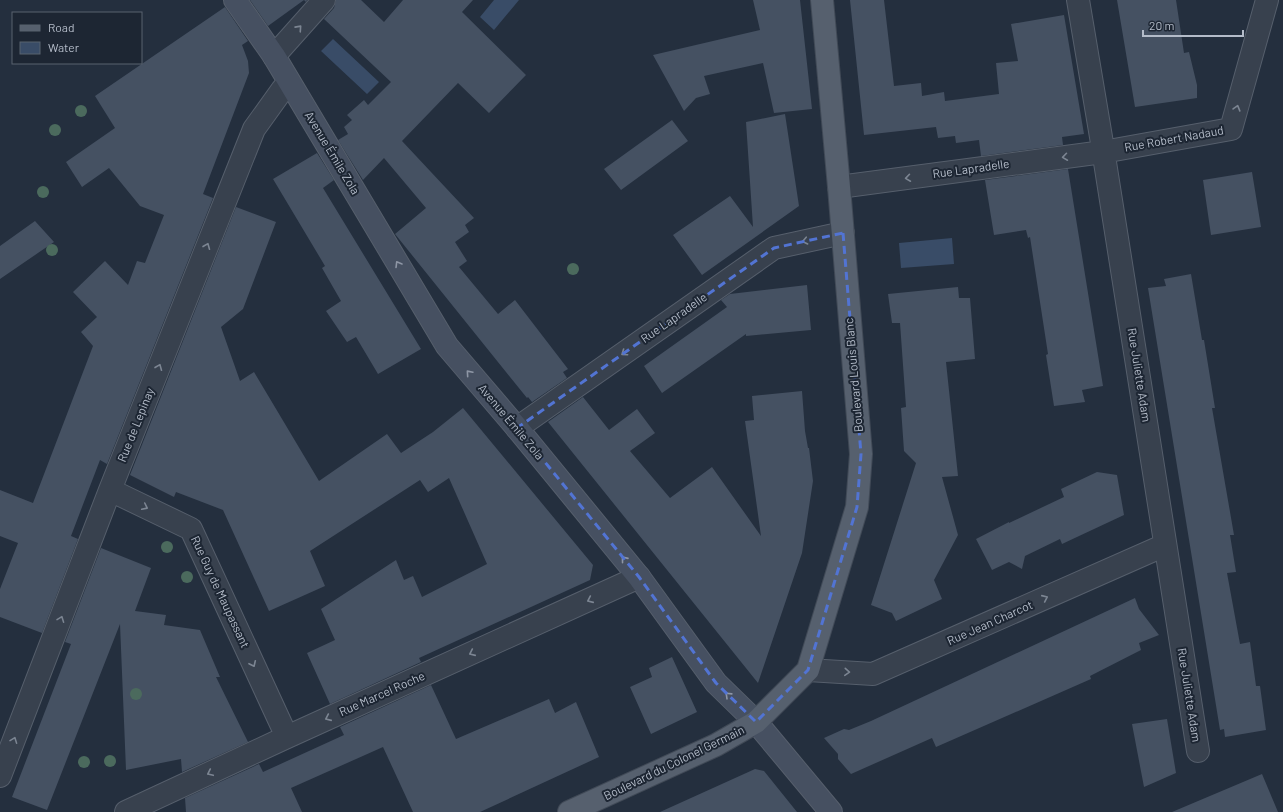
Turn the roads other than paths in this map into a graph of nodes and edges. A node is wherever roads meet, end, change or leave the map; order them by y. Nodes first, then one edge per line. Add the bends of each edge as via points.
1 (235, 0) edge
2 (324, 0) edge
3 (822, 0) edge
4 (1078, 0) edge
5 (1267, 0) edge
6 (274, 56) junction
7 (289, 82) junction
8 (1103, 152) junction
9 (839, 187) junction
10 (843, 233) junction
11 (517, 428) junction
12 (110, 490) junction
13 (1165, 545) junction
14 (638, 577) junction
15 (808, 670) junction
16 (756, 722) junction
17 (287, 737) junction
18 (1198, 751) dead end
19 (0, 776) edge
20 (126, 812) edge
21 (569, 812) edge
22 (831, 812) edge

1 - 6 street, Avenue Émile Zola
6 -> 2 street
3 - 9 main road, Boulevard Louis Blanc
4 - 8 street, Rue Juliette Adam
8 -> 5 street, Rue Robert Nadaud via 1231,129
6 - 7 street, Avenue Émile Zola
11 -> 7 street, Avenue Émile Zola via 447,346
12 -> 7 street, Rue de Lepinay via 254,129
8 -> 9 street, Rue Lapradelle
8 - 13 street, Rue Juliette Adam
9 - 10 main road, Boulevard Louis Blanc
10 -> 11 street, Rue Lapradelle via 774,248
10 - 15 main road, Boulevard Louis Blanc via 861,454 857,507
14 -> 11 street, Avenue Émile Zola
12 -> 17 street, Rue Guy de Maupassant via 191,529
19 -> 12 street, Rue de Lepinay
15 -> 13 street, Rue Jean Charcot via 873,674
13 - 18 street, Rue Juliette Adam
16 -> 14 street, Avenue Émile Zola via 716,683
14 -> 17 street, Rue Marcel Roche
15 - 16 main road, Boulevard Louis Blanc
16 - 21 main road, Boulevard du Colonel Germain via 716,745
16 - 22 street, Avenue Émile Zola
17 -> 20 street, Rue Marcel Roche

